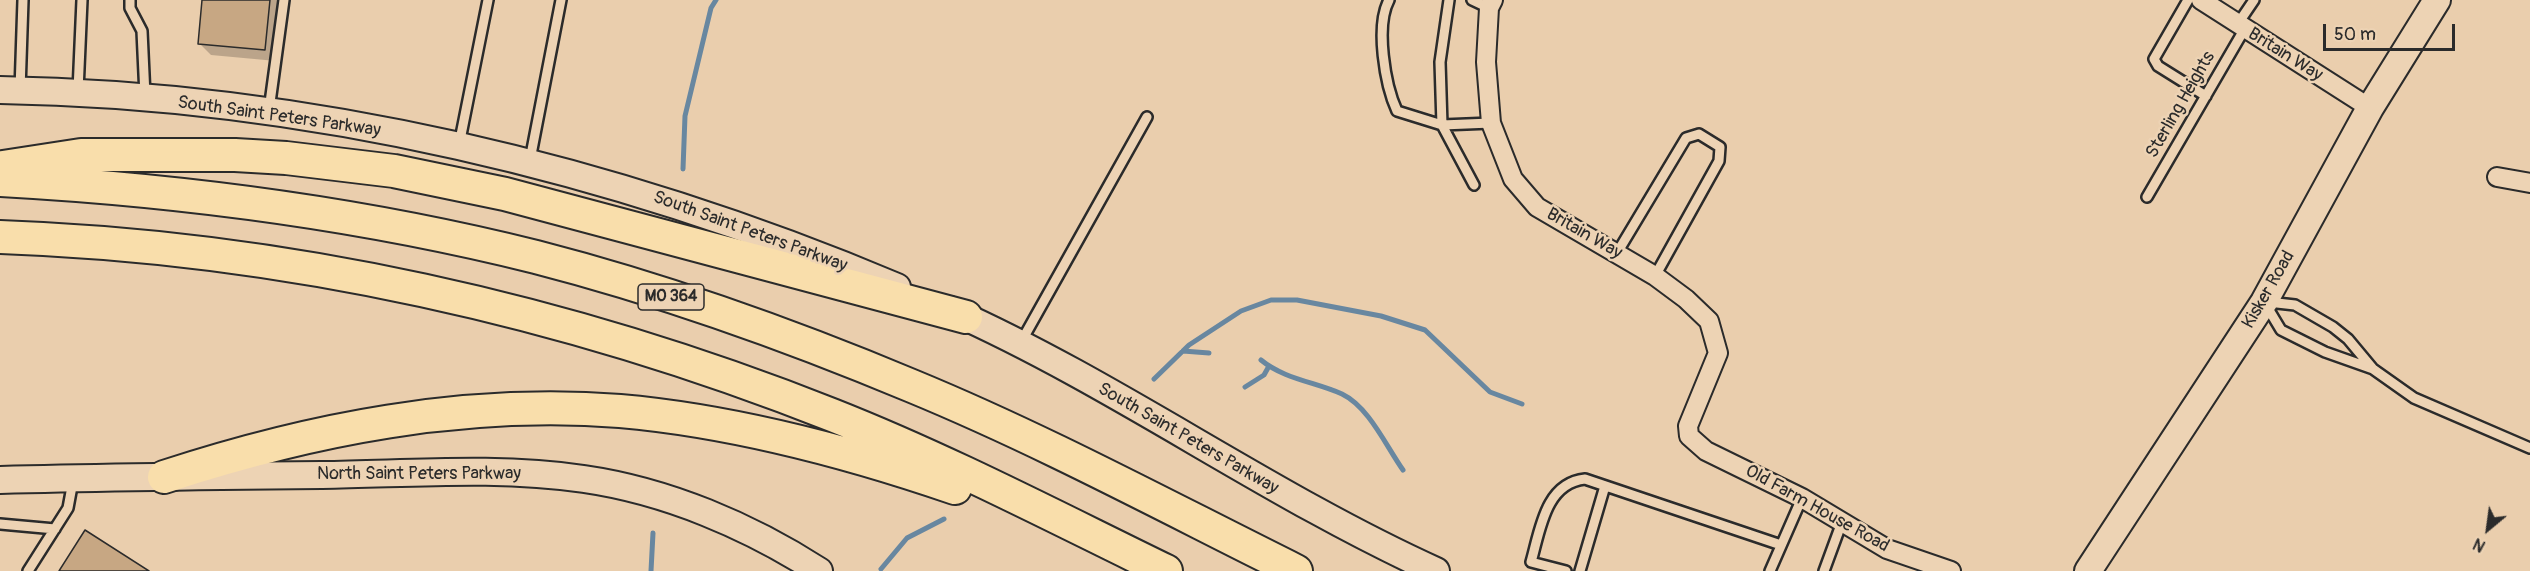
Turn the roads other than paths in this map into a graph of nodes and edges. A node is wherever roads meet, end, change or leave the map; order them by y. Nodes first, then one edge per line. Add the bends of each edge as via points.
1 (23, 0) edge
2 (82, 0) edge
3 (130, 0) edge
4 (284, 0) edge
5 (488, 0) edge
6 (561, 0) edge
7 (1389, 0) edge
8 (1449, 0) edge
9 (1472, 0) edge
10 (2188, 0) edge
11 (2201, 0) edge
12 (2254, 0) edge
13 (2437, 0) edge
14 (1491, 4) edge
15 (2241, 28) junction
16 (10, 90) edge
17 (78, 93) junction
18 (2206, 96) junction
19 (145, 98) junction
20 (2370, 108) junction
21 (268, 112) junction
22 (1147, 117) dead end
23 (1491, 123) junction
24 (1442, 125) junction
25 (458, 147) junction
26 (530, 163) junction
27 (0, 168) edge
28 (2497, 177) dead end
29 (0, 180) edge
30 (2530, 183) edge
31 (1474, 185) dead end
32 (2147, 197) dead end
33 (0, 237) edge
34 (1617, 253) junction
35 (1655, 276) junction
36 (2264, 302) junction
37 (966, 318) junction
38 (1020, 344) junction
39 (2373, 369) junction
40 (1689, 436) joint
41 (2530, 448) edge
42 (164, 477) junction
43 (74, 478) junction
44 (0, 480) edge
45 (1605, 486) junction
46 (1802, 498) junction
47 (1842, 522) junction
48 (0, 524) edge
49 (55, 529) junction
50 (1084, 531) junction
51 (1781, 545) junction
52 (28, 571) edge
53 (819, 571) edge
54 (1166, 571) edge
55 (1296, 571) edge
56 (1436, 571) edge
57 (1566, 571) edge
58 (1580, 571) edge
59 (1770, 571) edge
60 (1824, 571) edge
61 (1951, 571) edge
62 (2088, 571) edge

1 - 16 lane
2 - 17 lane
3 - 19 lane via 142,31
4 - 21 lane
5 - 25 lane
6 - 26 lane
7 - 24 lane via 1383,37 1388,91 1397,111
8 - 24 lane via 1440,62
9 - 14 lane
10 - 18 lane via 2154,59 2158,66
11 - 15 street, Britain Way
12 - 15 lane, Sterling Heights
13 - 20 main road, Kisker Road
14 - 23 street, Britain Way via 1486,62
15 - 18 lane, Sterling Heights
15 - 20 street, Britain Way
16 - 17 main road, South Saint Peters Parkway
17 - 19 main road, South Saint Peters Parkway
18 - 32 lane, Sterling Heights
19 - 21 main road, South Saint Peters Parkway
20 - 36 main road, Kisker Road
21 - 25 main road, South Saint Peters Parkway
22 - 38 lane
23 - 24 lane
23 - 34 street, Britain Way via 1513,179 1537,207
24 - 31 lane
25 - 26 main road, South Saint Peters Parkway
26 - 37 main road, South Saint Peters Parkway via 716,217 835,261
27 - 37 highway via 81,155 172,155 286,158 394,171 505,194
28 - 30 street
29 - 55 highway, MO 364 via 124,188 323,213 525,255 637,286 729,316 915,387
33 - 50 highway via 175,250 272,263 405,287 532,317 681,360 824,412 924,454
34 - 35 street, Britain Way
34 - 35 lane via 1686,138 1699,134 1720,147 1719,161
35 - 40 street, Britain Way via 1709,321 1719,353 1688,426
36 - 39 lane via 2281,330 2325,352
36 - 39 lane via 2295,305 2333,327
36 - 62 main road, Kisker Road
37 - 38 main road, South Saint Peters Parkway
38 - 56 main road, South Saint Peters Parkway via 1299,503
39 - 41 lane via 2415,398
40 - 46 street, Old Farm House Road via 1706,451
42 - 43 main road, North Saint Peters Parkway
42 - 50 highway via 297,438 416,417 488,410 619,411 724,426 827,448
42 - 53 main road, North Saint Peters Parkway via 493,471 586,479 704,512 788,551
43 - 44 main road, North Saint Peters Parkway
43 - 49 lane via 71,501
45 - 51 lane
45 - 57 lane via 1578,479 1569,483 1546,508 1531,562
45 - 58 lane
46 - 47 street, Old Farm House Road
46 - 51 lane
47 - 60 lane
47 - 61 street, Old Farm House Road via 1887,549
48 - 49 lane
49 - 52 lane
50 - 54 highway
51 - 59 lane

